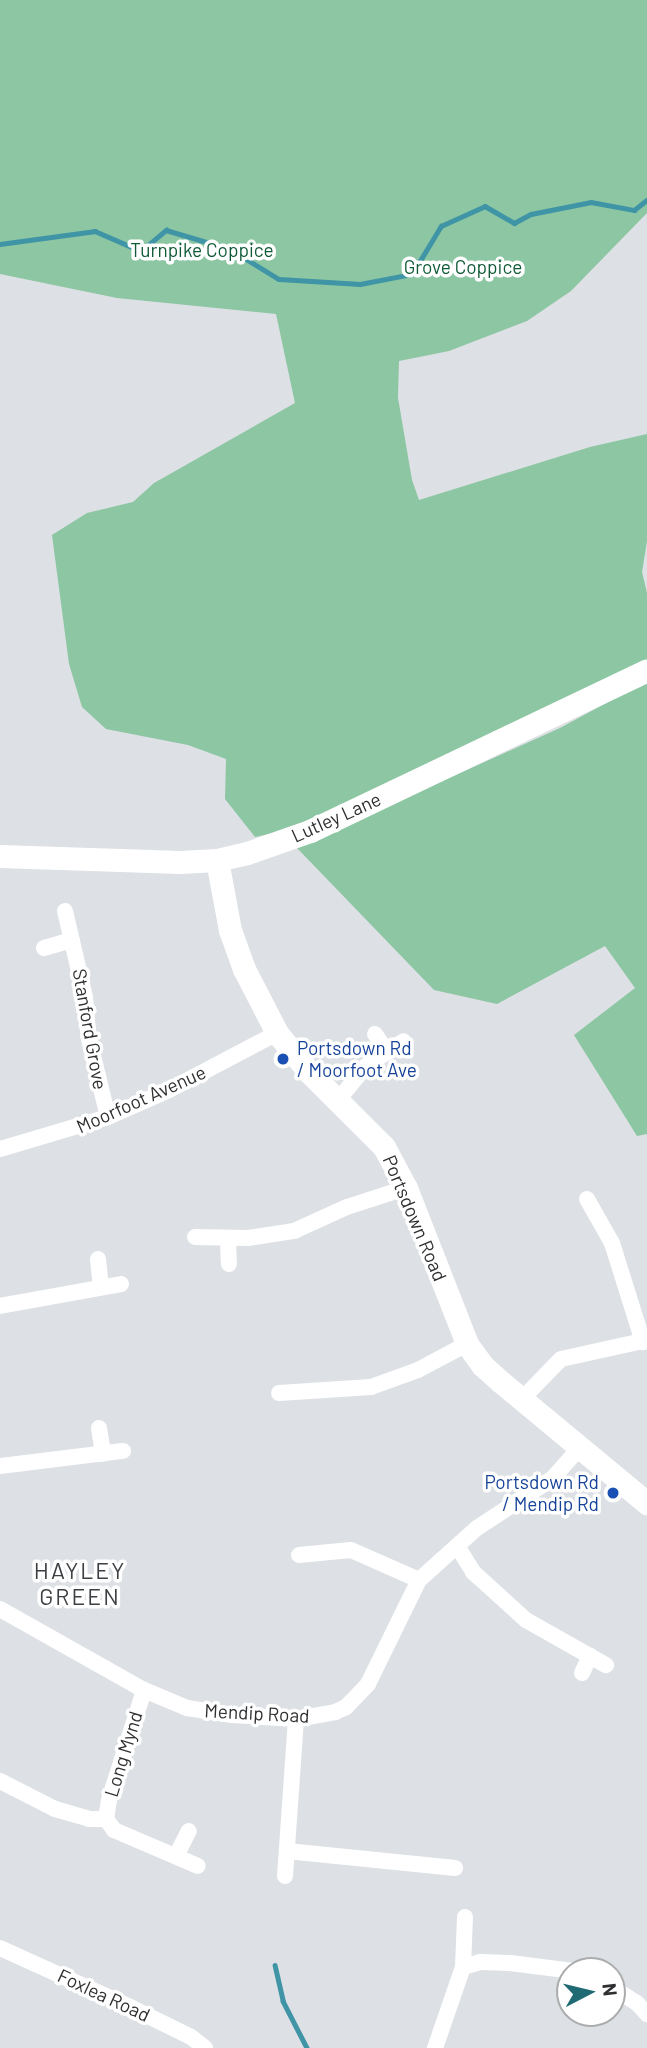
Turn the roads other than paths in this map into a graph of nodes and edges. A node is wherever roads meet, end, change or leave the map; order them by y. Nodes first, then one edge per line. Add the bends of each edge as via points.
1 (647, 670) edge
2 (0, 856) edge
3 (217, 860) junction
4 (65, 911) dead end
5 (72, 940) junction
6 (44, 948) dead end
7 (276, 1033) junction
8 (375, 1034) dead end
9 (404, 1041) dead end
10 (387, 1052) junction
11 (338, 1100) junction
12 (108, 1117) junction
13 (0, 1149) edge
14 (406, 1188) junction
15 (587, 1199) dead end
16 (195, 1237) dead end
17 (228, 1239) junction
18 (98, 1259) dead end
19 (229, 1264) dead end
20 (121, 1283) dead end
21 (102, 1286) junction
22 (0, 1306) edge
23 (645, 1341) edge
24 (467, 1344) junction
25 (279, 1394) dead end
26 (521, 1400) junction
27 (99, 1428) dead end
28 (581, 1446) junction
29 (123, 1451) dead end
30 (103, 1454) junction
31 (0, 1466) edge
32 (647, 1503) edge
33 (457, 1546) junction
34 (299, 1555) dead end
35 (419, 1580) junction
36 (0, 1609) edge
37 (590, 1656) junction
38 (606, 1665) dead end
39 (582, 1673) dead end
40 (144, 1690) junction
41 (296, 1719) junction
42 (0, 1781) edge
43 (106, 1819) junction
44 (189, 1831) dead end
45 (287, 1851) junction
46 (176, 1856) junction
47 (198, 1866) dead end
48 (455, 1868) dead end
49 (285, 1876) dead end
50 (465, 1917) dead end
51 (0, 1948) edge
52 (463, 1967) junction
53 (556, 1969) edge
54 (626, 1996) edge
55 (647, 2014) edge
56 (205, 2048) edge
57 (435, 2048) edge

1 - 3 street, Lutley Lane via 310,831
2 - 3 street, Lutley Lane
3 - 7 street, Portsdown Road via 230,930
4 - 5 street, Stanford Grove
5 - 6 street, Stanford Grove
5 - 12 street, Stanford Grove
7 - 11 street, Portsdown Road
7 - 12 street, Moorfoot Avenue
8 - 10 street
9 - 10 street
10 - 11 street via 366,1066
11 - 14 street, Portsdown Road via 384,1147
12 - 13 street, Moorfoot Avenue
14 - 17 street via 294,1231
14 - 24 street, Portsdown Road
15 - 23 street via 612,1243
16 - 17 street
17 - 19 street
18 - 21 street
20 - 21 street
21 - 22 street
23 - 26 street via 561,1359
24 - 25 street via 418,1370 371,1387
24 - 26 street, Portsdown Road via 482,1365
26 - 28 street, Portsdown Road
27 - 30 street
28 - 32 street, Portsdown Road
28 - 33 street, Mendip Road via 553,1478
29 - 30 street
30 - 31 street
33 - 35 street, Mendip Road
33 - 37 street via 472,1572 526,1620
34 - 35 street via 351,1550
35 - 41 street, Mendip Road via 358,1696 335,1712
36 - 40 street, Mendip Road
37 - 38 street
37 - 39 street
40 - 41 street, Mendip Road via 201,1711
40 - 43 street, Long Mynd
41 - 45 street
42 - 43 street, Long Mynd via 55,1809
43 - 46 street, Long Mynd via 114,1830
44 - 46 street
45 - 48 street
45 - 49 street
46 - 47 street, Long Mynd
50 - 52 street
51 - 56 street, Foxlea Road via 191,2036
52 - 53 street via 480,1962
52 - 57 street
54 - 55 street

